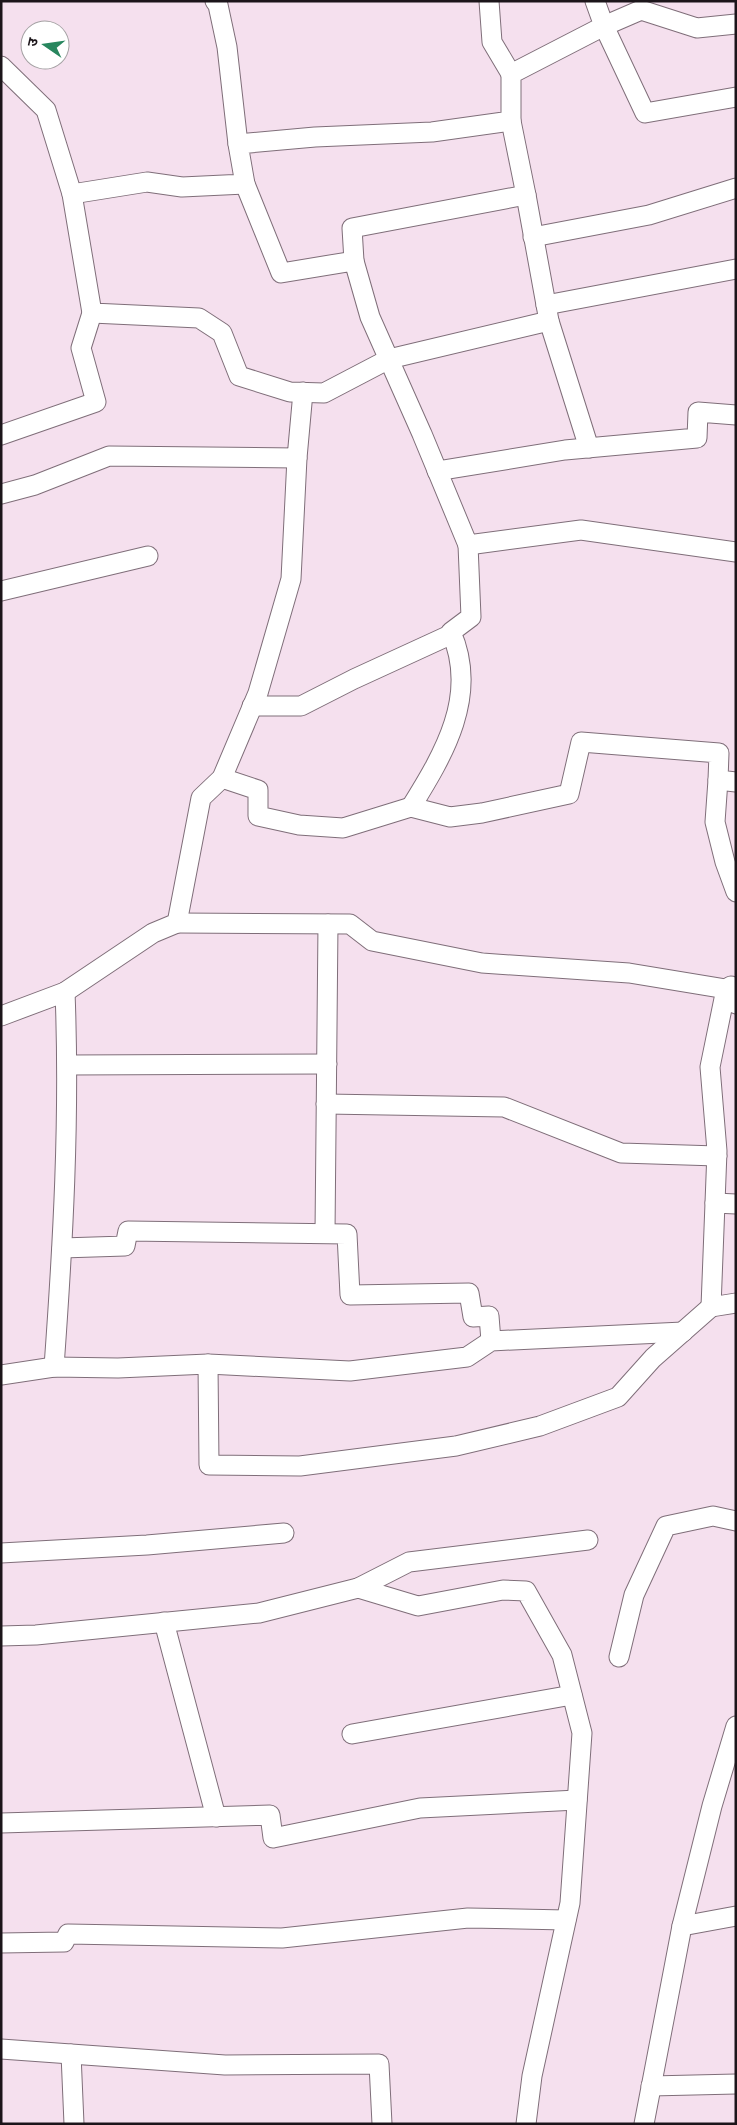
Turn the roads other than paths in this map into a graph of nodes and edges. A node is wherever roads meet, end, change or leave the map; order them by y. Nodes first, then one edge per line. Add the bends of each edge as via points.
1 (489, 1) edge
2 (595, 1) edge
3 (221, 3) edge
4 (736, 24) edge
5 (604, 26) junction
6 (1, 66) edge
7 (511, 74) junction
8 (736, 97) edge
9 (511, 122) junction
10 (238, 144) junction
11 (245, 184) junction
12 (736, 188) edge
13 (72, 194) junction
14 (526, 195) junction
15 (534, 237) junction
16 (354, 262) junction
17 (736, 269) edge
18 (547, 313) junction
19 (92, 314) junction
20 (389, 359) junction
21 (303, 392) junction
22 (736, 415) edge
23 (1, 435) edge
24 (589, 448) junction
25 (297, 458) junction
26 (437, 471) junction
27 (1, 494) edge
28 (468, 545) junction
29 (736, 552) edge
30 (148, 556) dead end
31 (1, 591) edge
32 (452, 634) junction
33 (252, 706) junction
34 (222, 778) junction
35 (727, 781) edge
36 (411, 807) junction
37 (736, 892) edge
38 (177, 923) junction
39 (328, 924) junction
40 (66, 992) junction
41 (733, 992) edge
42 (1, 1016) edge
43 (326, 1064) junction
44 (68, 1065) junction
45 (326, 1104) junction
46 (717, 1156) junction
47 (715, 1203) junction
48 (736, 1204) edge
49 (325, 1234) junction
50 (62, 1248) junction
51 (736, 1303) edge
52 (711, 1307) junction
53 (683, 1332) junction
54 (491, 1341) junction
55 (208, 1364) junction
56 (54, 1368) junction
57 (1, 1374) edge
58 (736, 1521) edge
59 (284, 1533) dead end
60 (588, 1540) dead end
61 (1, 1553) edge
62 (358, 1588) junction
63 (164, 1622) junction
64 (1, 1636) edge
65 (619, 1657) dead end
66 (572, 1694) junction
67 (736, 1726) edge
68 (352, 1734) dead end
69 (577, 1800) junction
70 (216, 1817) junction
71 (1, 1823) edge
72 (736, 1916) edge
73 (566, 1920) junction
74 (682, 1926) junction
75 (1, 1943) edge
76 (1, 2049) edge
77 (71, 2054) junction
78 (736, 2084) edge
79 (651, 2086) junction
80 (74, 2124) edge
81 (382, 2124) edge
82 (526, 2124) edge
83 (644, 2124) edge

1 - 7 street via 492,42
2 - 5 street
3 - 10 street
4 - 5 street via 697,28 641,10
5 - 7 street
5 - 8 street via 645,113
6 - 13 street via 46,110
7 - 9 street
9 - 10 street via 432,132 315,136
9 - 14 street
10 - 11 street
11 - 13 street via 182,187 147,182
11 - 16 street via 281,274
12 - 15 street via 649,216
13 - 19 street
14 - 15 street
14 - 16 street via 352,228
15 - 18 street
16 - 20 street via 370,317
17 - 18 street
18 - 20 street
18 - 24 street
19 - 21 street via 199,318 222,333 239,376 290,392
19 - 23 street via 81,348 96,402
20 - 21 street via 324,393
20 - 26 street
21 - 25 street
22 - 24 street via 698,412 697,438
24 - 26 street
25 - 27 street via 109,456
25 - 33 street via 291,579
26 - 28 street
28 - 29 street via 581,530
28 - 32 street via 471,617
30 - 31 street
32 - 33 street via 301,706
32 - 36 street via 459,649 463,683 450,739
33 - 34 street
34 - 36 street via 258,790 258,816 299,825 343,828
34 - 38 street via 202,798
35 - 36 street via 719,753 581,742 568,794 450,817
35 - 37 street via 715,822
38 - 39 street
38 - 40 street via 153,933
39 - 41 street via 350,924 372,941 482,963 629,973
39 - 43 street
40 - 42 street
40 - 44 street
41 - 46 street via 710,1067
43 - 44 street
43 - 45 street
44 - 50 street
45 - 46 street via 504,1108 620,1153
45 - 49 street
46 - 47 street
47 - 48 street
47 - 52 street
49 - 50 street via 128,1231 125,1246
49 - 54 street via 347,1234 350,1295 469,1293 473,1317 490,1316
50 - 56 street
51 - 52 street
52 - 53 street
53 - 54 street
53 - 55 street via 653,1358 618,1397 540,1426 456,1446 300,1466 209,1465
54 - 55 street via 467,1357 350,1371
55 - 56 street
56 - 57 street
58 - 65 street via 713,1516 666,1526 634,1595
59 - 61 street
60 - 62 street via 409,1562
62 - 63 street via 259,1613
62 - 66 street via 418,1606 503,1590 526,1591 562,1655
63 - 64 street
63 - 70 street
66 - 68 street
66 - 69 street via 582,1733
67 - 74 street
69 - 70 street via 420,1808 272,1838 270,1815
69 - 73 street
70 - 71 street
72 - 74 street
73 - 75 street via 468,1918 282,1938 68,1934 64,1942
73 - 82 street via 532,2076
74 - 79 street
76 - 77 street
77 - 80 street
77 - 81 street via 225,2065 379,2064
78 - 79 street
79 - 83 street

